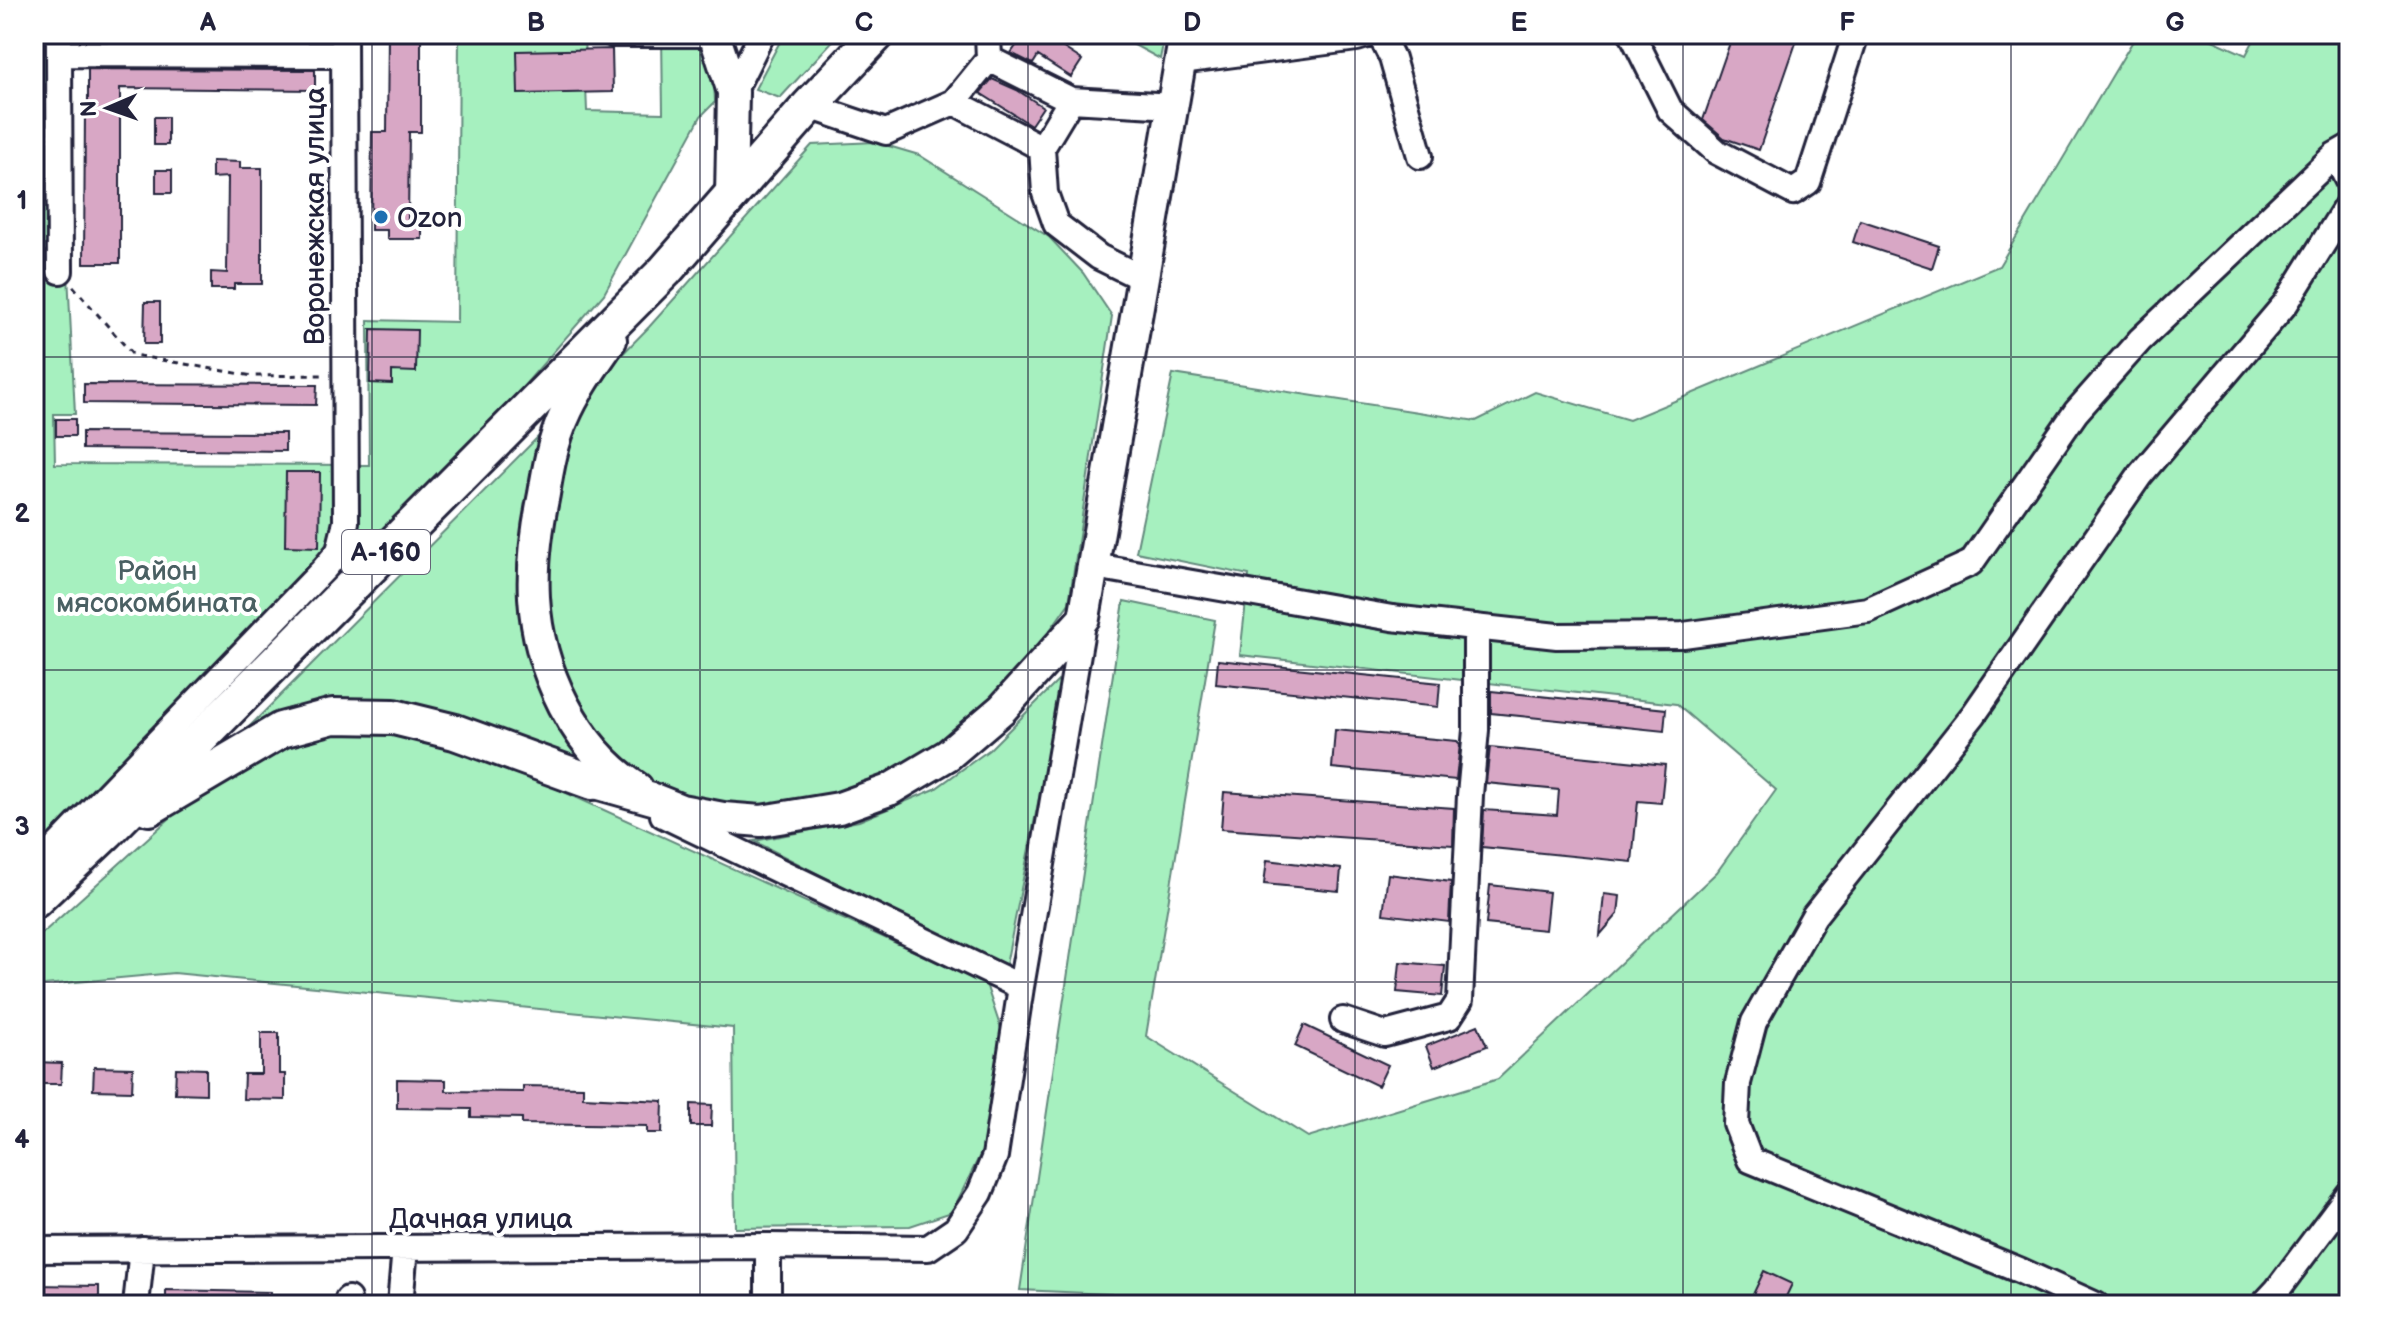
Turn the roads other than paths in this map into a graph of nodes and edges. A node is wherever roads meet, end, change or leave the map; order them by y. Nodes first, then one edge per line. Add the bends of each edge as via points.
1 (613, 34) edge
2 (714, 34) edge
3 (762, 34) edge
4 (877, 34) edge
5 (988, 34) edge
6 (1219, 34) edge
7 (1370, 34) edge
8 (1380, 34) edge
9 (1632, 34) edge
10 (1856, 34) edge
11 (59, 44) edge
12 (179, 44) edge
13 (344, 44) edge
14 (1192, 51) edge
15 (989, 59) junction
16 (733, 92) junction
17 (1071, 100) junction
18 (954, 102) junction
19 (809, 106) junction
20 (1173, 106) junction
21 (1042, 148) junction
22 (2342, 151) edge
23 (1420, 156) dead end
24 (2349, 183) edge
25 (731, 196) junction
26 (2349, 202) edge
27 (60, 271) road end
28 (665, 271) junction
29 (1144, 279) junction
30 (1095, 566) junction
31 (1084, 618) junction
32 (1476, 627) junction
33 (592, 782) junction
34 (668, 805) junction
35 (107, 832) junction
36 (741, 850) junction
37 (34, 870) edge
38 (34, 901) edge
39 (1021, 987) junction
40 (1343, 1020) dead end
41 (2349, 1194) edge
42 (768, 1246) junction
43 (405, 1248) junction
44 (142, 1249) junction
45 (34, 1250) edge
46 (136, 1305) edge
47 (400, 1305) edge
48 (768, 1305) edge
49 (2096, 1305) edge
50 (2263, 1305) edge

1 - 2 street
2 - 16 main road
3 - 16 street
4 - 19 highway, А-160
5 - 15 street
6 - 14 street
7 - 14 street
8 - 23 street
9 - 10 street via 1670,110 1717,152 1793,192 1808,182
11 - 12 street
11 - 27 street
12 - 13 street
13 - 37 street, Воронежская улица via 346,522 339,551
14 - 20 main road
15 - 17 street
15 - 18 street
16 - 25 main road
17 - 20 street
17 - 21 street
18 - 19 street via 886,132
18 - 21 street
19 - 25 highway, А-160
20 - 29 main road
21 - 29 street via 1045,193 1056,224 1099,257
22 - 24 street
22 - 32 street via 2140,340 2076,412 1971,563 1868,610 1683,635 1557,636
25 - 28 highway, А-160
26 - 49 street via 2286,303 2140,475 1974,714 1814,916 1754,1022 1738,1083 1736,1124 1750,1160
28 - 34 main road via 583,380 562,420 540,513 534,597 556,691 587,745 604,764
28 - 35 highway, А-160
29 - 30 main road
30 - 31 main road
30 - 32 street via 1392,618
31 - 34 main road via 1002,709 948,755 889,790 839,808 761,821
31 - 39 street
32 - 40 street via 1476,730 1460,1000 1449,1017 1385,1034
33 - 34 main road
33 - 35 highway via 455,732 394,717 333,716 281,730
33 - 36 street
34 - 36 street
35 - 38 highway, А-160
36 - 39 street
39 - 42 street, Дачная улица via 995,1156 980,1193 956,1229 928,1248
41 - 50 street
42 - 43 street, Дачная улица
42 - 48 street
43 - 44 street, Дачная улица
43 - 47 street
44 - 45 street, Дачная улица
44 - 46 street

